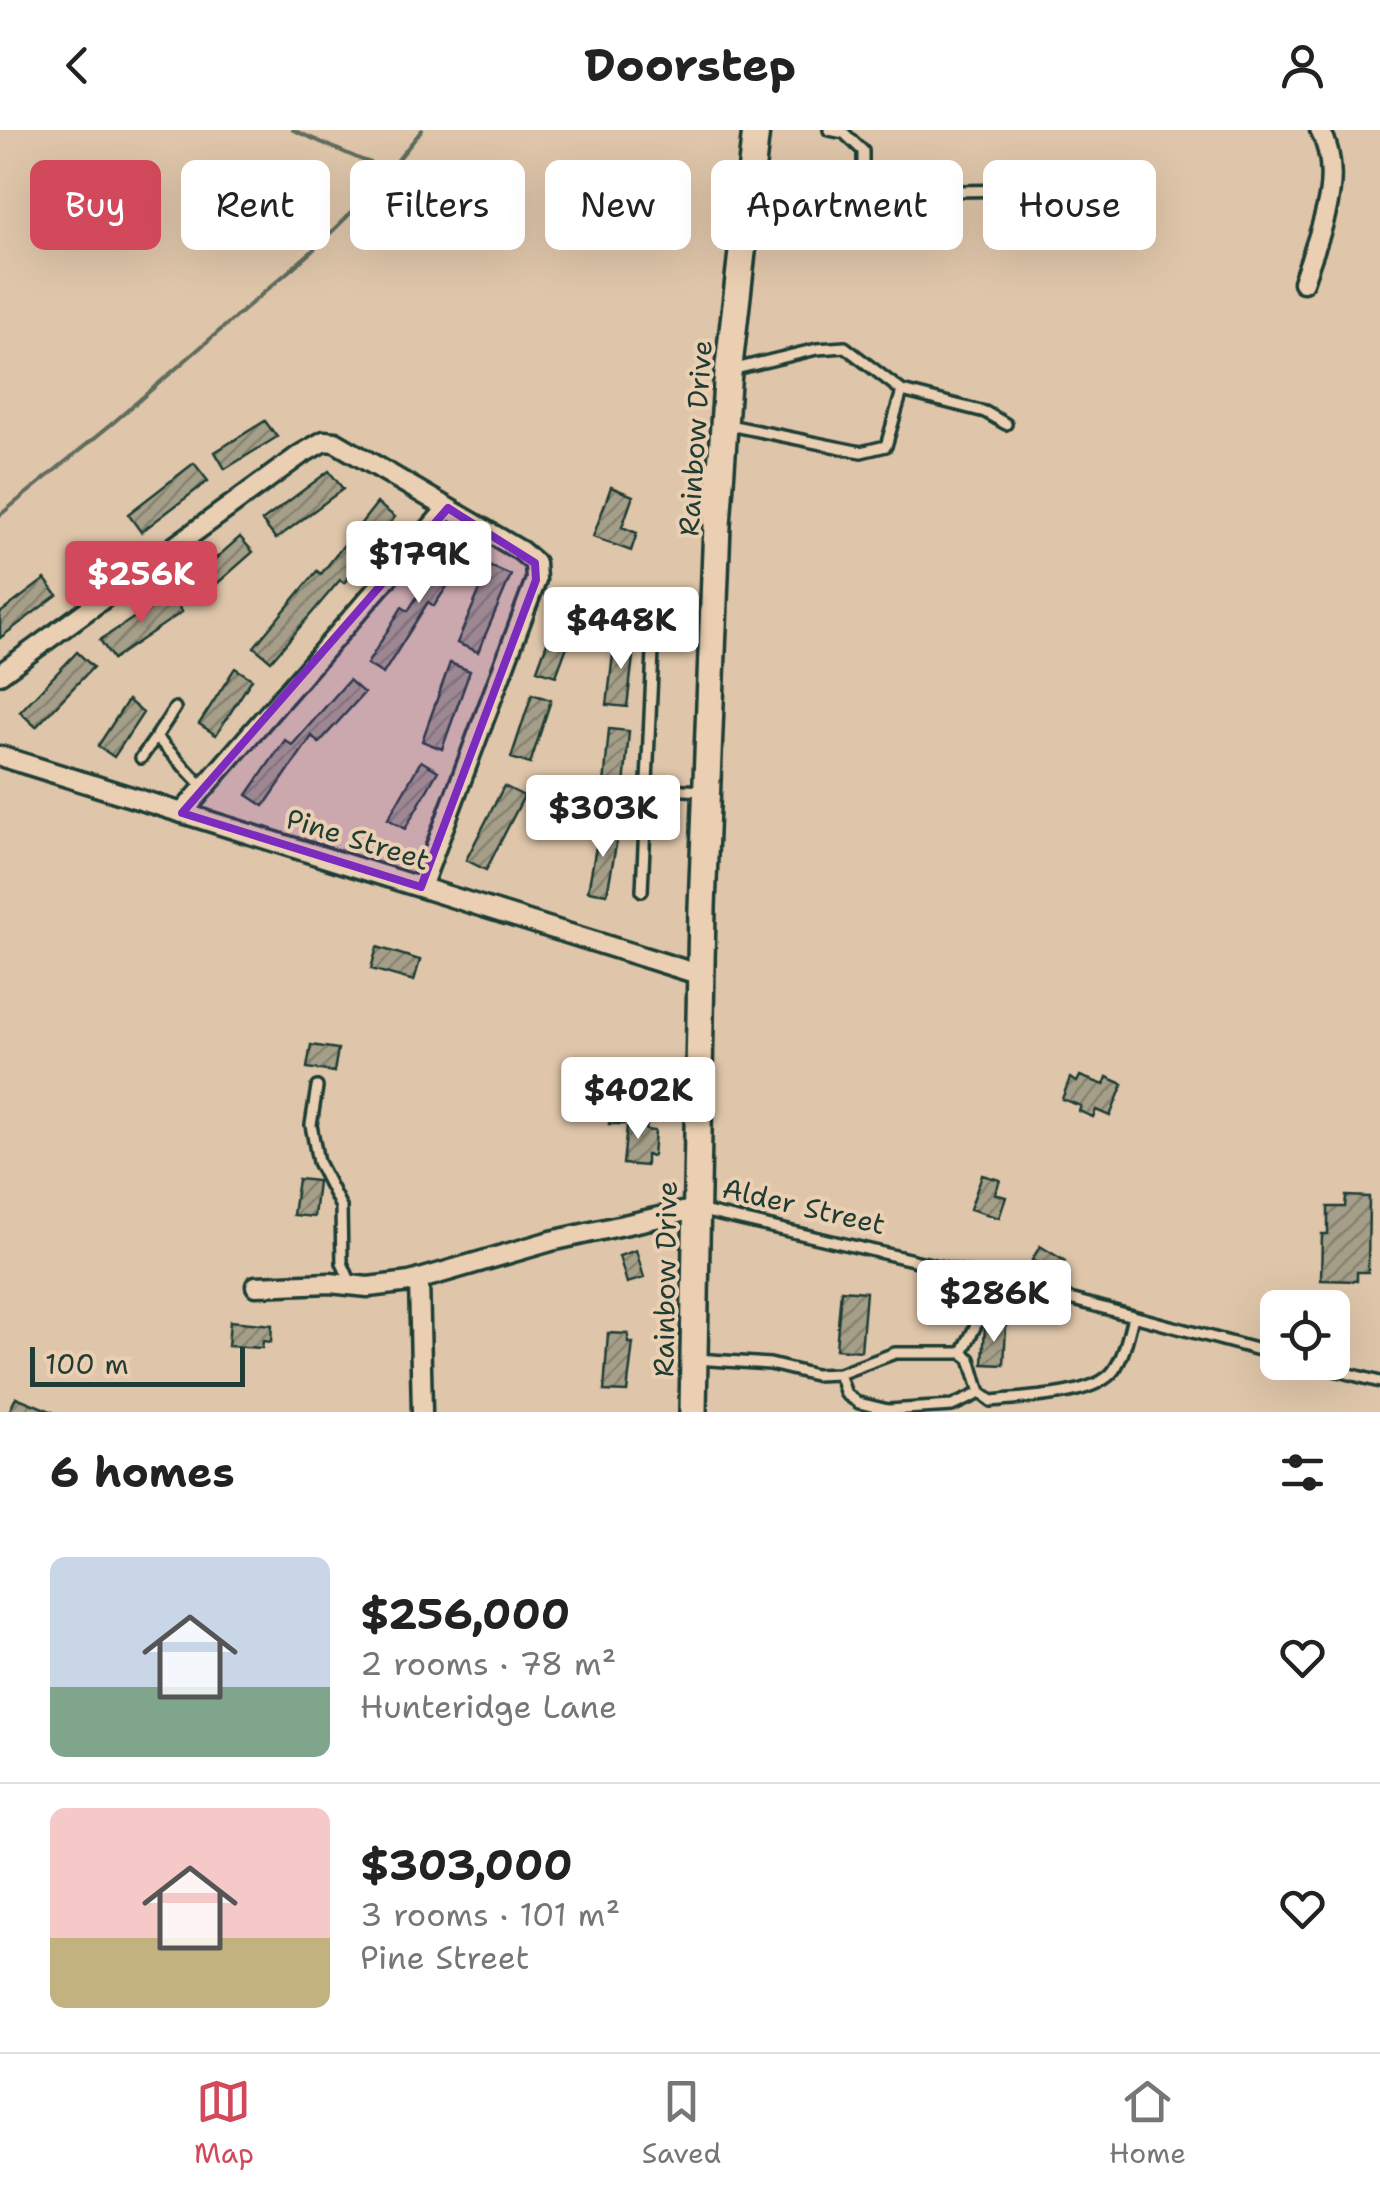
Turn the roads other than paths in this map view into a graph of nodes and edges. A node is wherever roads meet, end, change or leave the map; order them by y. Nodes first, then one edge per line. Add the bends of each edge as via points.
1 (756, 130) edge
2 (829, 130) edge
3 (1320, 130) edge
4 (753, 160) edge
5 (863, 160) edge
6 (742, 250) edge
7 (1303, 282) dead end
8 (729, 371) junction
9 (902, 391) junction
10 (724, 424) junction
11 (1006, 424) dead end
12 (448, 508) junction
13 (653, 650) dead end
14 (0, 674) edge
15 (175, 708) dead end
16 (156, 737) junction
17 (0, 756) edge
18 (142, 758) dead end
19 (204, 788) junction
20 (647, 788) junction
21 (706, 791) junction
22 (182, 813) junction
23 (421, 888) junction
24 (642, 890) dead end
25 (700, 975) junction
26 (317, 1088) dead end
27 (696, 1209) junction
28 (985, 1276) junction
29 (420, 1279) junction
30 (352, 1285) junction
31 (256, 1286) dead end
32 (1133, 1317) junction
33 (1260, 1351) edge
34 (962, 1354) junction
35 (693, 1359) junction
36 (840, 1374) junction
37 (1350, 1374) edge
38 (1380, 1382) edge
39 (980, 1394) junction
40 (422, 1412) edge
41 (692, 1412) edge

1 - 4 street, Rainbow Drive
2 - 5 lane via 844,133 863,151
3 - 7 street via 1331,167 1329,195
6 - 8 street, Rainbow Drive
8 - 9 lane via 846,347
8 - 10 street, Rainbow Drive
9 - 10 lane via 886,446 875,450
9 - 11 lane via 985,412
10 - 21 street, Rainbow Drive
12 - 14 street via 324,441
12 - 19 street
12 - 23 street via 522,550 535,563 536,580
13 - 20 lane
15 - 16 lane
16 - 18 lane
16 - 19 lane
17 - 22 street, Pine Street
19 - 22 street
20 - 21 lane
20 - 24 lane
21 - 25 street, Rainbow Drive
22 - 23 street, Pine Street
23 - 25 street, Pine Street
25 - 27 street, Rainbow Drive
26 - 30 lane via 311,1125 318,1162 341,1207 342,1263
27 - 28 lane, Alder Street
27 - 29 street, Alder Street
27 - 35 street, Rainbow Drive
28 - 32 lane, Alder Street
28 - 34 lane
29 - 30 street, Alder Street
29 - 40 street
30 - 31 street, Alder Street
32 - 33 lane, Alder Street
32 - 39 lane via 1124,1352 1099,1384 991,1401
34 - 36 lane via 895,1353
34 - 39 lane
35 - 36 lane
35 - 41 street, Rainbow Drive
36 - 39 lane via 846,1394 888,1410 952,1406
37 - 38 lane

